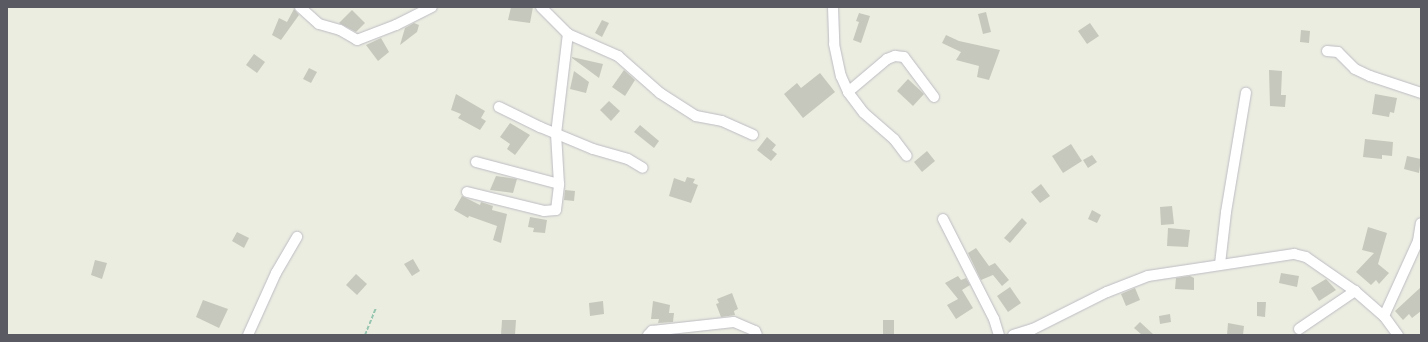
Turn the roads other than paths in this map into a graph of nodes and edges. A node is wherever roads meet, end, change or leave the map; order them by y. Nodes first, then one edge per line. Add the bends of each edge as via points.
1 (300, 7) edge
2 (432, 7) edge
3 (541, 7) edge
4 (833, 7) edge
5 (568, 34) junction
6 (1327, 51) dead end
7 (848, 92) junction
8 (1246, 93) dead end
9 (1421, 93) edge
10 (934, 97) dead end
11 (499, 107) dead end
12 (556, 134) junction
13 (753, 135) dead end
14 (907, 156) dead end
15 (476, 162) dead end
16 (643, 168) dead end
17 (558, 184) junction
18 (467, 192) dead end
19 (943, 219) dead end
20 (1421, 223) edge
21 (297, 237) dead end
22 (1220, 264) junction
23 (1355, 292) junction
24 (1384, 316) junction
25 (1299, 329) dead end
26 (248, 335) edge
27 (648, 335) edge
28 (756, 335) edge
29 (999, 335) edge
30 (1013, 335) edge
31 (1398, 335) edge

1 - 2 street via 319,24 340,30 357,40
3 - 5 street
4 - 7 street via 834,44 841,76
5 - 12 street
5 - 13 street via 618,56 660,93 696,116 722,121
6 - 9 street via 1338,52 1355,69 1370,76
7 - 10 street via 894,56 904,57
7 - 14 street via 864,113 898,143
8 - 22 street
11 - 12 street
12 - 16 street via 628,159
12 - 17 street
15 - 17 street
17 - 18 street via 558,203 553,212
19 - 29 street via 994,319
20 - 24 street via 1418,241
21 - 26 street via 276,273
22 - 23 street via 1294,254 1306,257
22 - 30 street via 1138,279 1033,329
23 - 24 street
23 - 25 street
24 - 31 street
27 - 28 street via 652,331 734,322 755,332

